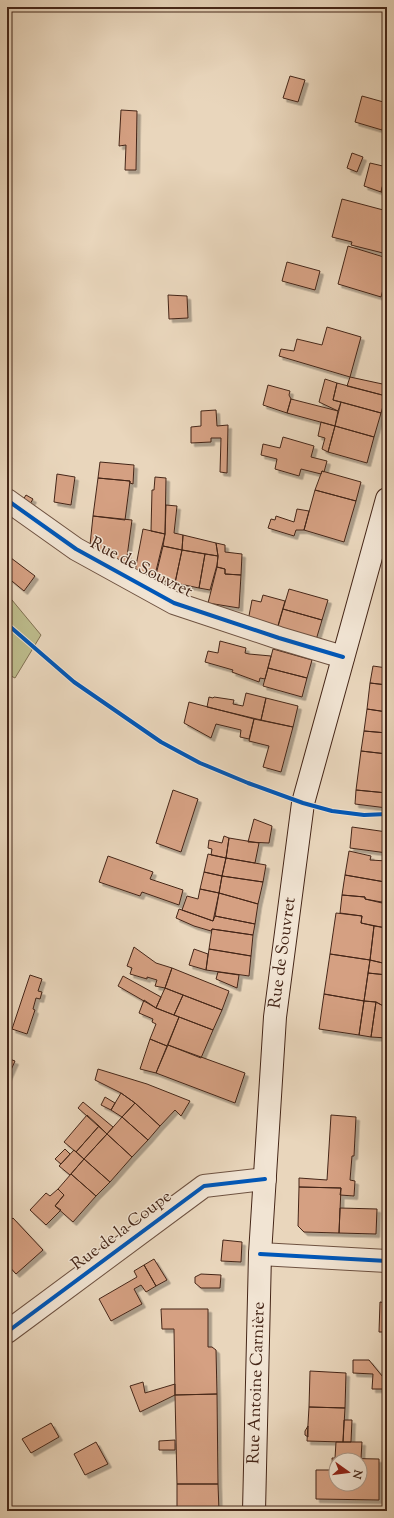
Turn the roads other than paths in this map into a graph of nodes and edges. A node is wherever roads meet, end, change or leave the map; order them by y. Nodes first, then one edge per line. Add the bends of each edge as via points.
1 (387, 499) edge
2 (7, 500) edge
3 (380, 548) edge
4 (343, 657) junction
5 (265, 1179) junction
6 (260, 1254) junction
7 (387, 1262) edge
8 (7, 1332) edge
9 (254, 1511) edge

1 - 3 main road, Rue de Souvret
2 - 4 main road, Rue de Souvret via 76,549 174,603
3 - 4 main road, Rue de Souvret
4 - 5 main road, Rue de Souvret via 303,803 275,1017
5 - 6 main road, Rue de Souvret
5 - 8 main road, Rue de la Coupe via 204,1186
6 - 7 main road
6 - 9 main road, Rue Antoine Carnière

